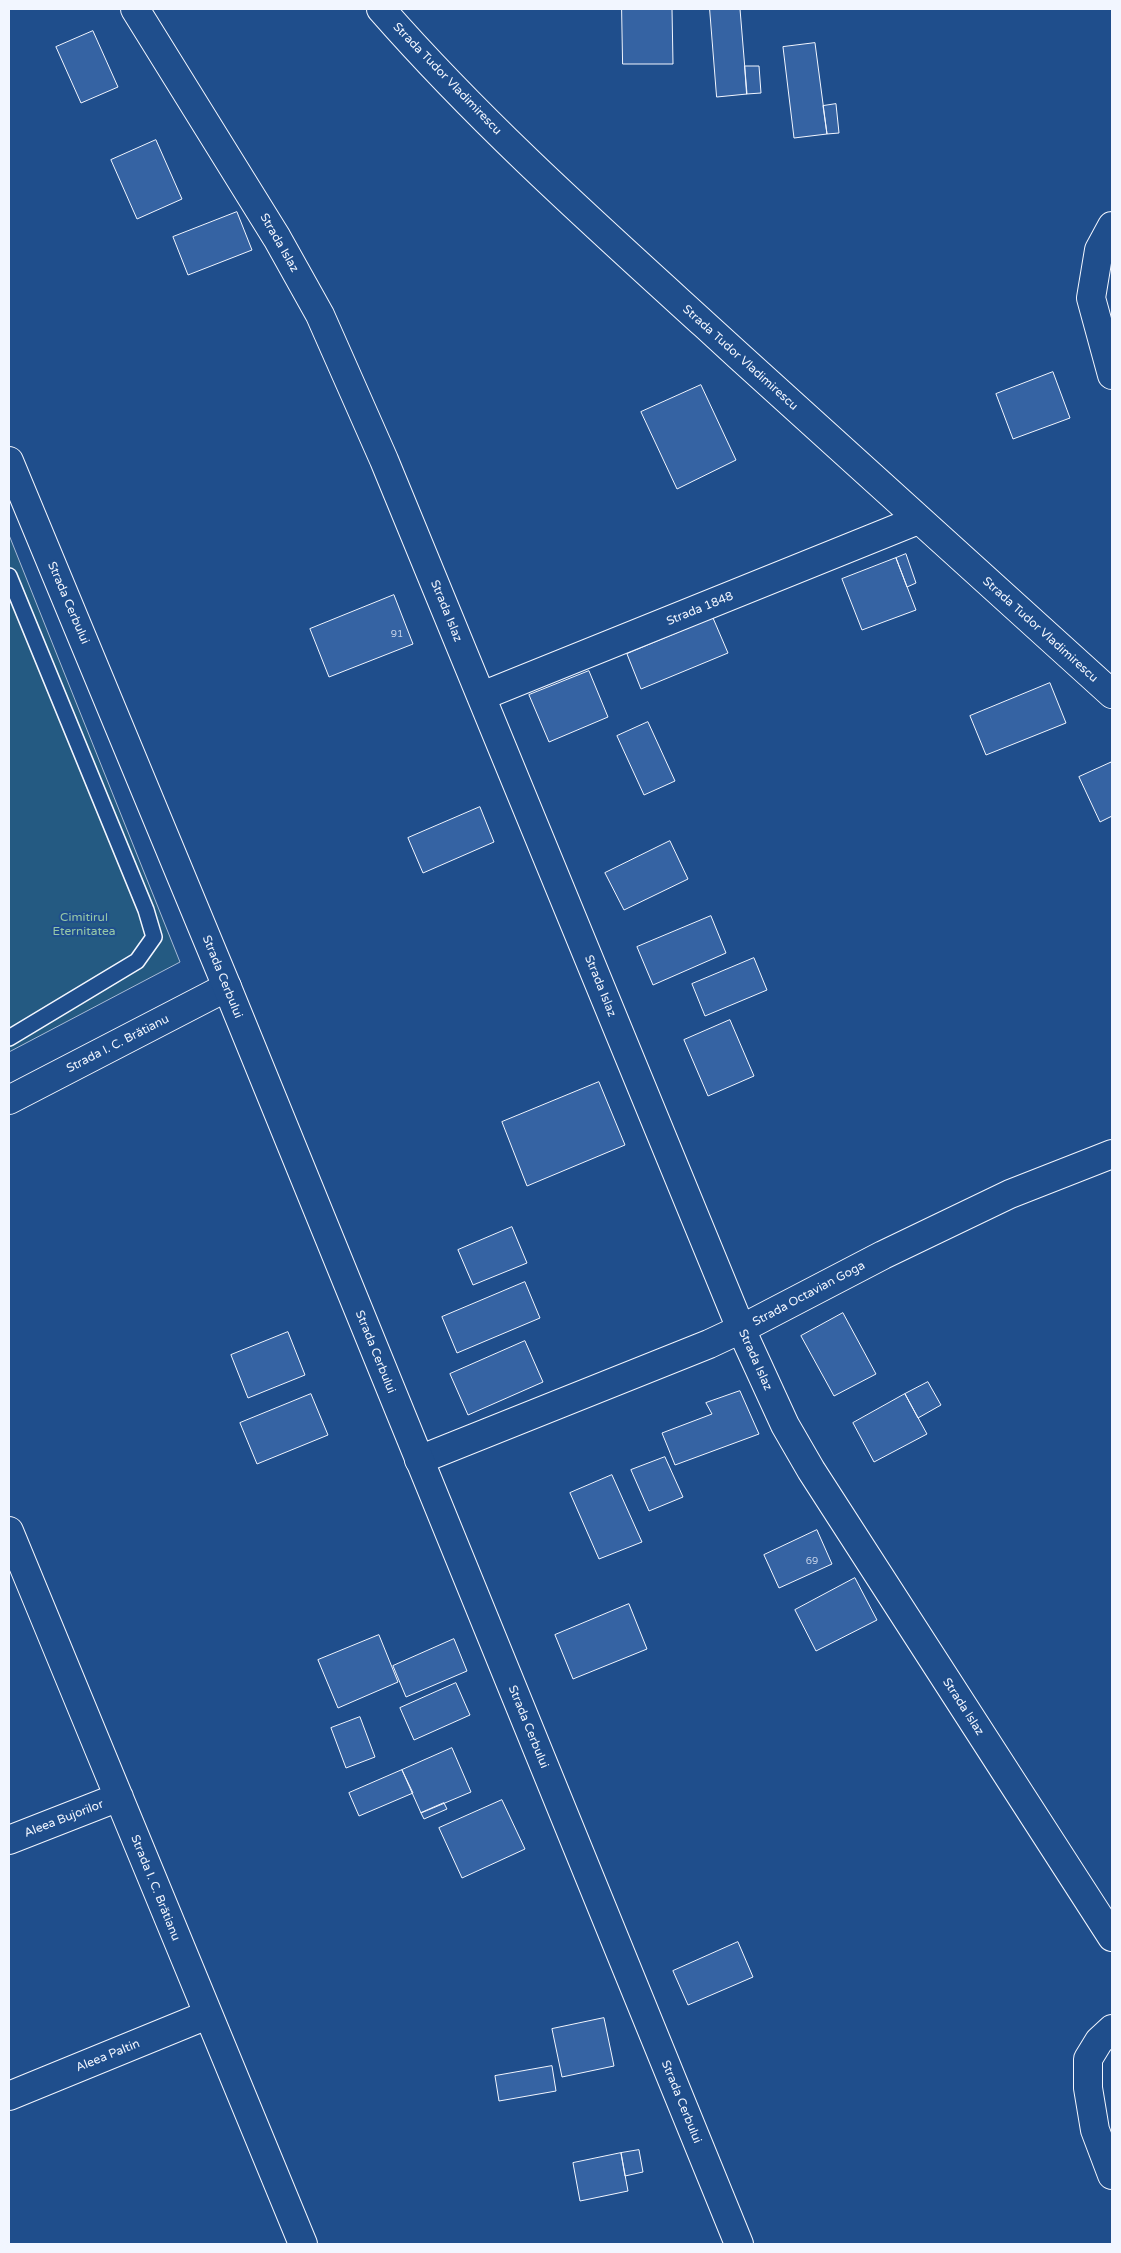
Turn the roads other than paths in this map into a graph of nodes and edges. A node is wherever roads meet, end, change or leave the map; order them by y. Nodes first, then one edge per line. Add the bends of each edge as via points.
1 (135, 9) edge
2 (381, 9) edge
3 (1112, 226) edge
4 (1112, 375) edge
5 (9, 461) edge
6 (918, 520) junction
7 (9, 576) edge
8 (1112, 694) edge
9 (482, 696) junction
10 (227, 987) junction
11 (9, 1038) edge
12 (9, 1100) edge
13 (1112, 1154) edge
14 (741, 1330) junction
15 (419, 1460) junction
16 (9, 1531) edge
17 (17, 1578) edge
18 (118, 1797) junction
19 (9, 1840) edge
20 (1112, 1937) edge
21 (207, 2015) junction
22 (1112, 2029) edge
23 (9, 2096) edge
24 (1112, 2175) edge
25 (298, 2243) edge
26 (739, 2244) edge

1 - 9 street, Strada Islaz via 277,238 320,315
2 - 6 street, Strada Tudor Vladimirescu via 456,92 558,191
3 - 4 street via 1099,250 1091,298
5 - 10 street, Strada Cerbului
6 - 8 street, Strada Tudor Vladimirescu
6 - 9 street, Strada 1848
7 - 11 lane via 146,910 154,937 137,961
9 - 14 street, Strada Islaz
10 - 12 street, Strada I. C. Brătianu
10 - 15 street, Strada Cerbului
13 - 14 street, Strada Octavian Goga via 1001,1198 883,1255
14 - 15 street, Strada Octavian Goga
14 - 20 street, Strada Islaz via 785,1425 811,1470
15 - 26 street, Strada Cerbului
16 - 17 street, Strada I. C. Brătianu
17 - 18 street, Strada I. C. Brătianu
18 - 19 street, Aleea Bujorilor
18 - 21 street, Strada I. C. Brătianu
21 - 23 street, Aleea Paltin
21 - 25 street, Strada I. C. Brătianu
22 - 24 street via 1099,2041 1088,2059 1088,2088 1096,2130

